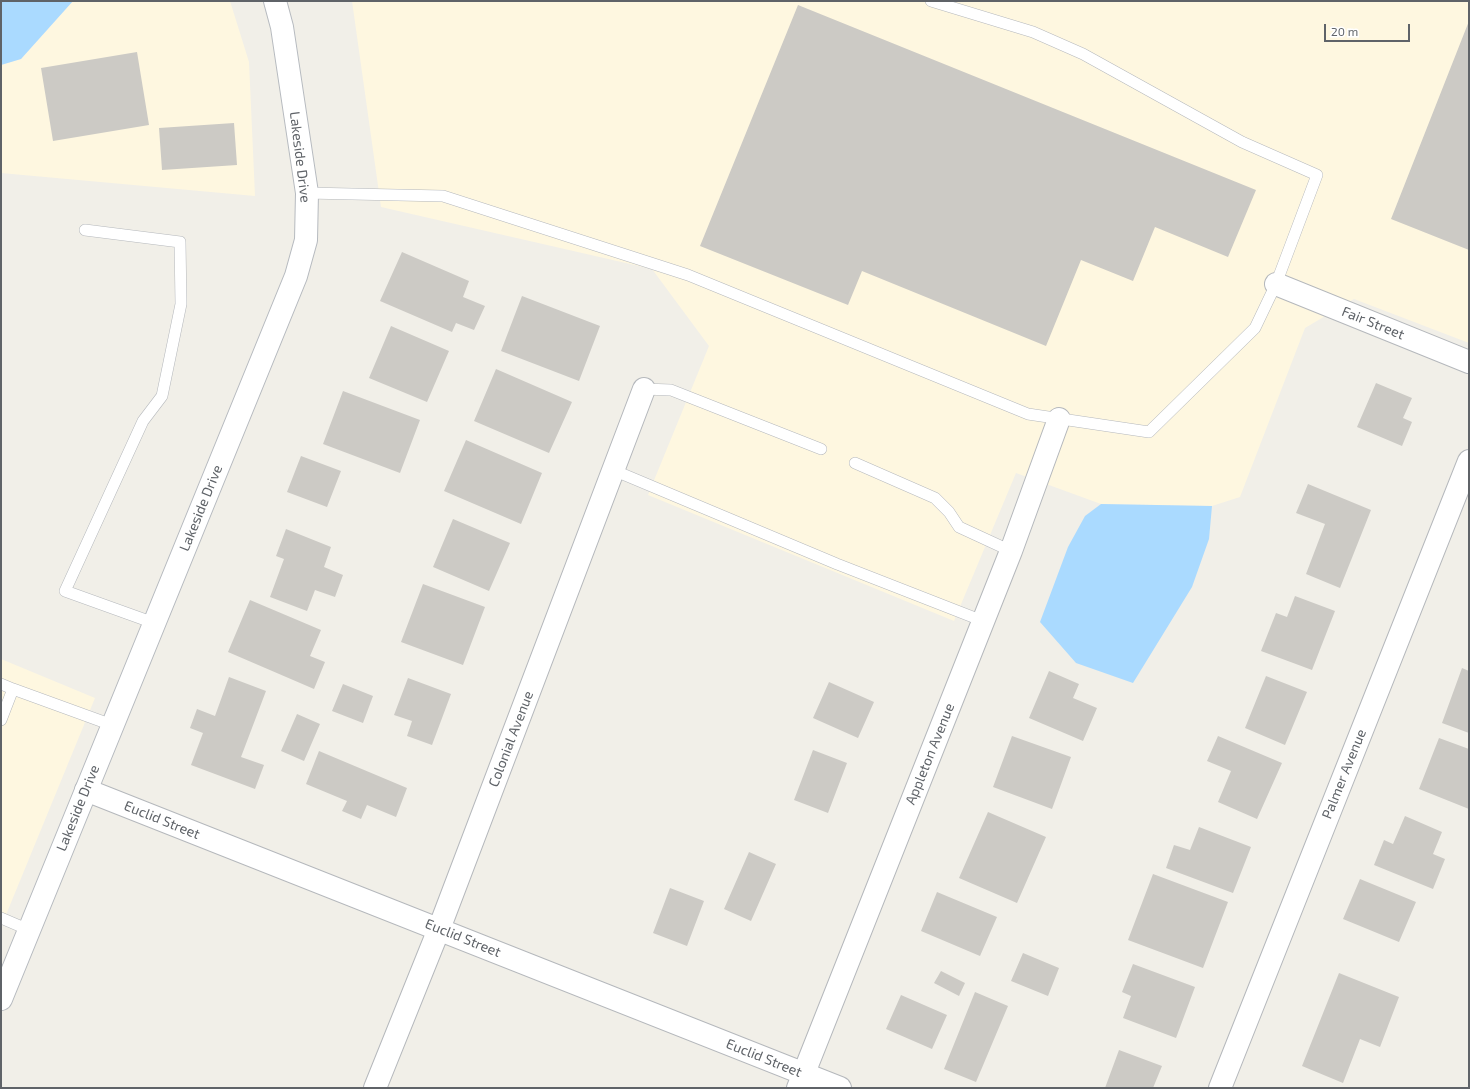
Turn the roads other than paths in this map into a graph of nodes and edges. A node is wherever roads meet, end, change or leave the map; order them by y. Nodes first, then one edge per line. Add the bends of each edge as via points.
1 (275, 1) edge
2 (931, 1) edge
3 (307, 193) junction
4 (85, 230) dead end
5 (1276, 284) junction
6 (1469, 362) edge
7 (644, 389) joint
8 (1059, 419) junction
9 (821, 449) dead end
10 (1469, 461) edge
11 (855, 463) dead end
12 (613, 470) junction
13 (1011, 551) junction
14 (983, 621) junction
15 (154, 624) junction
16 (1, 684) edge
17 (13, 689) junction
18 (1, 720) edge
19 (112, 725) junction
20 (86, 790) junction
21 (1, 918) edge
22 (439, 929) junction
23 (29, 930) junction
24 (1, 999) edge
25 (801, 1081) edge
26 (375, 1088) edge
27 (840, 1088) edge
28 (1220, 1088) edge

1 - 3 street, Lakeside Drive via 282,27
2 - 5 lane via 1033,32 1084,54 1242,142 1317,175
3 - 8 lane via 443,196 688,275 1028,414
3 - 15 street, Lakeside Drive via 306,240 296,276
4 - 15 lane via 180,242 181,304 162,396 143,421 65,591
5 - 6 street, Fair Street
5 - 8 lane via 1255,328 1149,432
7 - 9 lane via 671,390
7 - 12 street, Colonial Avenue
8 - 13 street, Appleton Avenue
10 - 28 street, Palmer Avenue
11 - 13 lane via 935,498 959,527
12 - 14 lane via 837,564
12 - 22 street, Colonial Avenue
13 - 14 street, Appleton Avenue
14 - 25 street, Appleton Avenue
15 - 19 street, Lakeside Drive
16 - 17 lane
17 - 18 lane
17 - 19 lane
19 - 20 street, Lakeside Drive
20 - 22 street, Euclid Street
20 - 23 street, Lakeside Drive
21 - 23 lane
22 - 25 street, Euclid Street
22 - 26 street, Colonial Avenue
23 - 24 street, Lakeside Drive
25 - 27 street, Euclid Street

